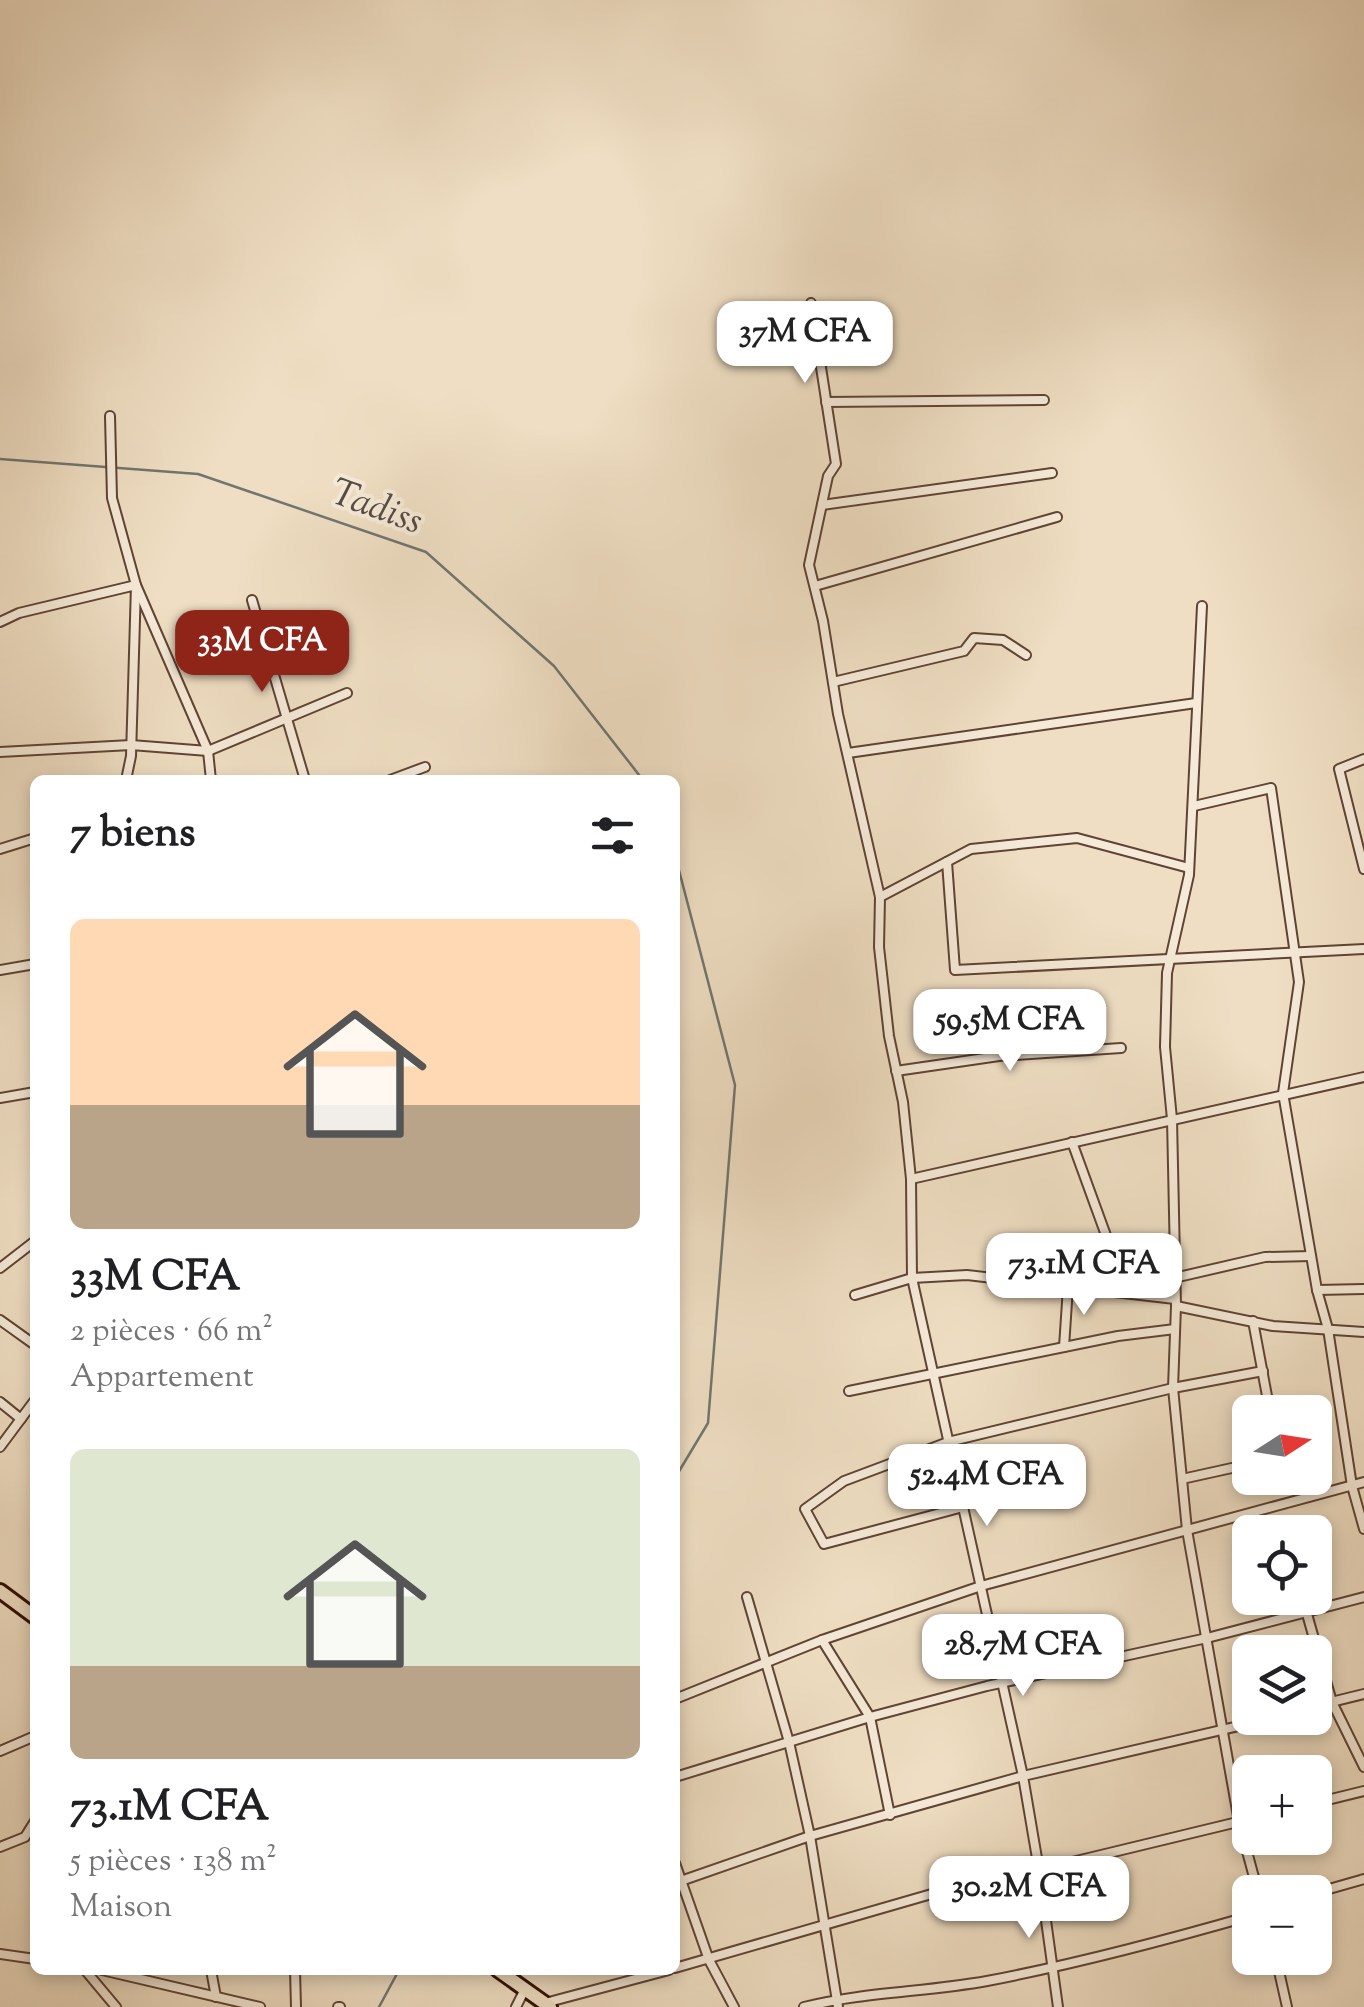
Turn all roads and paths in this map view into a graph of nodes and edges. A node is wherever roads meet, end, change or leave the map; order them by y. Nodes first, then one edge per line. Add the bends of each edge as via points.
1 (811, 303) dead end
2 (1044, 400) dead end
3 (826, 402) junction
4 (110, 416) dead end
5 (1052, 473) dead end
6 (822, 505) junction
7 (1058, 518) dead end
8 (136, 585) junction
9 (815, 586) junction
10 (252, 600) dead end
11 (1202, 606) dead end
12 (0, 622) edge
13 (1026, 655) dead end
14 (833, 682) junction
15 (348, 693) dead end
16 (1196, 703) junction
17 (288, 718) junction
18 (132, 745) junction
19 (208, 751) junction
20 (0, 752) edge
21 (848, 754) junction
22 (1364, 759) edge
23 (425, 767) dead end
24 (127, 775) edge
25 (210, 775) edge
26 (303, 775) edge
27 (403, 775) edge
28 (1194, 806) junction
29 (30, 840) edge
30 (0, 850) edge
31 (1362, 852) edge
32 (946, 862) junction
33 (1190, 868) junction
34 (1364, 869) edge
35 (880, 897) junction
36 (1364, 949) edge
37 (1294, 952) junction
38 (1171, 957) junction
39 (30, 965) edge
40 (0, 970) edge
41 (1121, 1048) dead end
42 (896, 1070) junction
43 (1364, 1076) edge
44 (30, 1093) edge
45 (1283, 1094) junction
46 (0, 1098) edge
47 (1172, 1120) junction
48 (1072, 1142) junction
49 (911, 1179) junction
50 (30, 1246) edge
51 (1311, 1256) junction
52 (0, 1268) edge
53 (912, 1278) junction
54 (1174, 1278) junction
55 (1068, 1286) junction
56 (1364, 1289) edge
57 (1317, 1290) junction
58 (1126, 1294) junction
59 (855, 1295) dead end
60 (1176, 1302) junction
61 (0, 1320) edge
62 (1253, 1321) junction
63 (1175, 1329) junction
64 (1328, 1330) junction
65 (1364, 1332) edge
66 (30, 1341) edge
67 (1064, 1346) junction
68 (1263, 1371) junction
69 (936, 1372) junction
70 (1173, 1388) junction
71 (849, 1391) dead end
72 (1267, 1395) edge
73 (0, 1402) edge
74 (30, 1406) edge
75 (21, 1418) junction
76 (948, 1442) junction
77 (0, 1447) edge
78 (1232, 1468) edge
79 (1182, 1479) junction
80 (1364, 1482) edge
81 (1352, 1486) junction
82 (962, 1507) junction
83 (1364, 1528) edge
84 (1187, 1530) junction
85 (981, 1586) junction
86 (0, 1591) edge
87 (747, 1596) dead end
88 (1364, 1598) edge
89 (1332, 1607) edge
90 (30, 1614) edge
91 (1303, 1615) edge
92 (1208, 1638) junction
93 (822, 1640) junction
94 (766, 1662) junction
95 (1002, 1684) junction
96 (1364, 1694) edge
97 (680, 1698) edge
98 (1332, 1702) joint
99 (870, 1717) junction
100 (1232, 1728) edge
101 (1225, 1730) junction
102 (30, 1738) edge
103 (788, 1742) junction
104 (0, 1751) edge
105 (1364, 1767) edge
106 (1232, 1773) edge
107 (680, 1775) edge
108 (1022, 1776) junction
109 (1364, 1791) edge
110 (1332, 1799) edge
111 (890, 1815) junction
112 (1232, 1824) edge
113 (30, 1829) edge
114 (810, 1836) junction
115 (0, 1847) edge
116 (1039, 1870) junction
117 (1364, 1879) edge
118 (680, 1881) edge
119 (680, 1887) edge
120 (1332, 1889) edge
121 (1232, 1921) edge
122 (824, 1923) junction
123 (0, 1954) edge
124 (30, 1959) edge
125 (709, 1960) junction
126 (1052, 1966) junction
127 (680, 1967) edge
128 (88, 1975) edge
129 (123, 1975) edge
130 (212, 1975) edge
131 (295, 1975) edge
132 (505, 1975) edge
133 (618, 1975) edge
134 (650, 1975) edge
135 (1280, 1975) edge
136 (620, 1983) junction
137 (526, 1989) junction
138 (216, 1997) junction
139 (837, 2003) edge
140 (548, 2005) edge
141 (116, 2007) edge
142 (260, 2007) edge
143 (296, 2007) edge
144 (516, 2007) edge
145 (734, 2007) edge
146 (804, 2007) edge
147 (1058, 2007) edge
148 (1288, 2007) edge

1 - 3 street
2 - 3 street
3 - 6 street via 836,464
4 - 8 street via 112,498
5 - 6 street
6 - 9 street via 810,565
7 - 9 street
8 - 12 street
8 - 18 street
8 - 19 street
9 - 14 street
10 - 17 street
11 - 16 street
13 - 14 street via 1003,640 974,638 964,651
14 - 21 street
15 - 17 street
16 - 21 street
16 - 28 street
17 - 19 street
17 - 26 street
18 - 19 street
18 - 20 street
18 - 24 street
19 - 25 street
21 - 35 street
22 - 31 street via 1339,769
23 - 27 street
28 - 33 street
28 - 37 street via 1270,788
29 - 30 street
31 - 34 street
32 - 33 street via 971,849 1077,838
32 - 35 street
32 - 38 street via 955,970
33 - 38 street
35 - 42 street
36 - 37 street
37 - 38 street
37 - 45 street via 1299,982
38 - 47 street via 1165,1046
39 - 40 street
41 - 42 street
42 - 49 street
43 - 45 street
44 - 46 street
45 - 47 street
45 - 51 street
47 - 48 street
47 - 54 street
48 - 49 street
48 - 58 street
49 - 53 street
50 - 52 street
51 - 54 street via 1265,1256
51 - 57 street
53 - 55 street
53 - 59 street
53 - 69 street
54 - 60 street
55 - 58 street
55 - 67 street
56 - 57 street
57 - 64 street
58 - 60 street
60 - 62 street
60 - 63 street
61 - 66 street
62 - 64 street
62 - 68 street
63 - 67 street
63 - 70 street
64 - 65 street
64 - 81 street
67 - 69 street
68 - 70 street
68 - 72 street
69 - 71 street
69 - 76 street
70 - 76 street
70 - 79 street
73 - 75 street
74 - 75 street
75 - 77 street
76 - 82 street
76 - 82 street via 844,1481 804,1509 824,1544
78 - 79 street
79 - 84 street
80 - 81 street
81 - 83 street
81 - 84 street
82 - 85 street
84 - 85 street
84 - 92 street
85 - 93 street
85 - 95 street
86 - 90 main road
87 - 94 street
88 - 89 street
91 - 92 street
92 - 95 street
92 - 101 street
93 - 94 street
93 - 99 street
94 - 97 street
94 - 103 street
95 - 99 street
95 - 108 street
96 - 98 street
98 - 105 street
99 - 103 street
99 - 111 street
100 - 101 street
101 - 106 street
101 - 108 street
102 - 104 street
103 - 107 street
103 - 114 street
108 - 111 street
108 - 116 street
109 - 110 street
111 - 114 street
112 - 116 street
113 - 115 street
114 - 118 street
114 - 122 street
116 - 122 street
116 - 126 street
117 - 120 street
119 - 125 street
121 - 126 street
122 - 125 street
122 - 139 street
123 - 124 street
125 - 127 street
125 - 145 street
126 - 139 street
126 - 147 street
128 - 141 street
129 - 138 street
130 - 138 street
131 - 143 street
132 - 137 main road
133 - 136 street
134 - 136 street
135 - 148 street
136 - 140 street
137 - 140 main road
137 - 144 street
138 - 142 street
139 - 146 street

